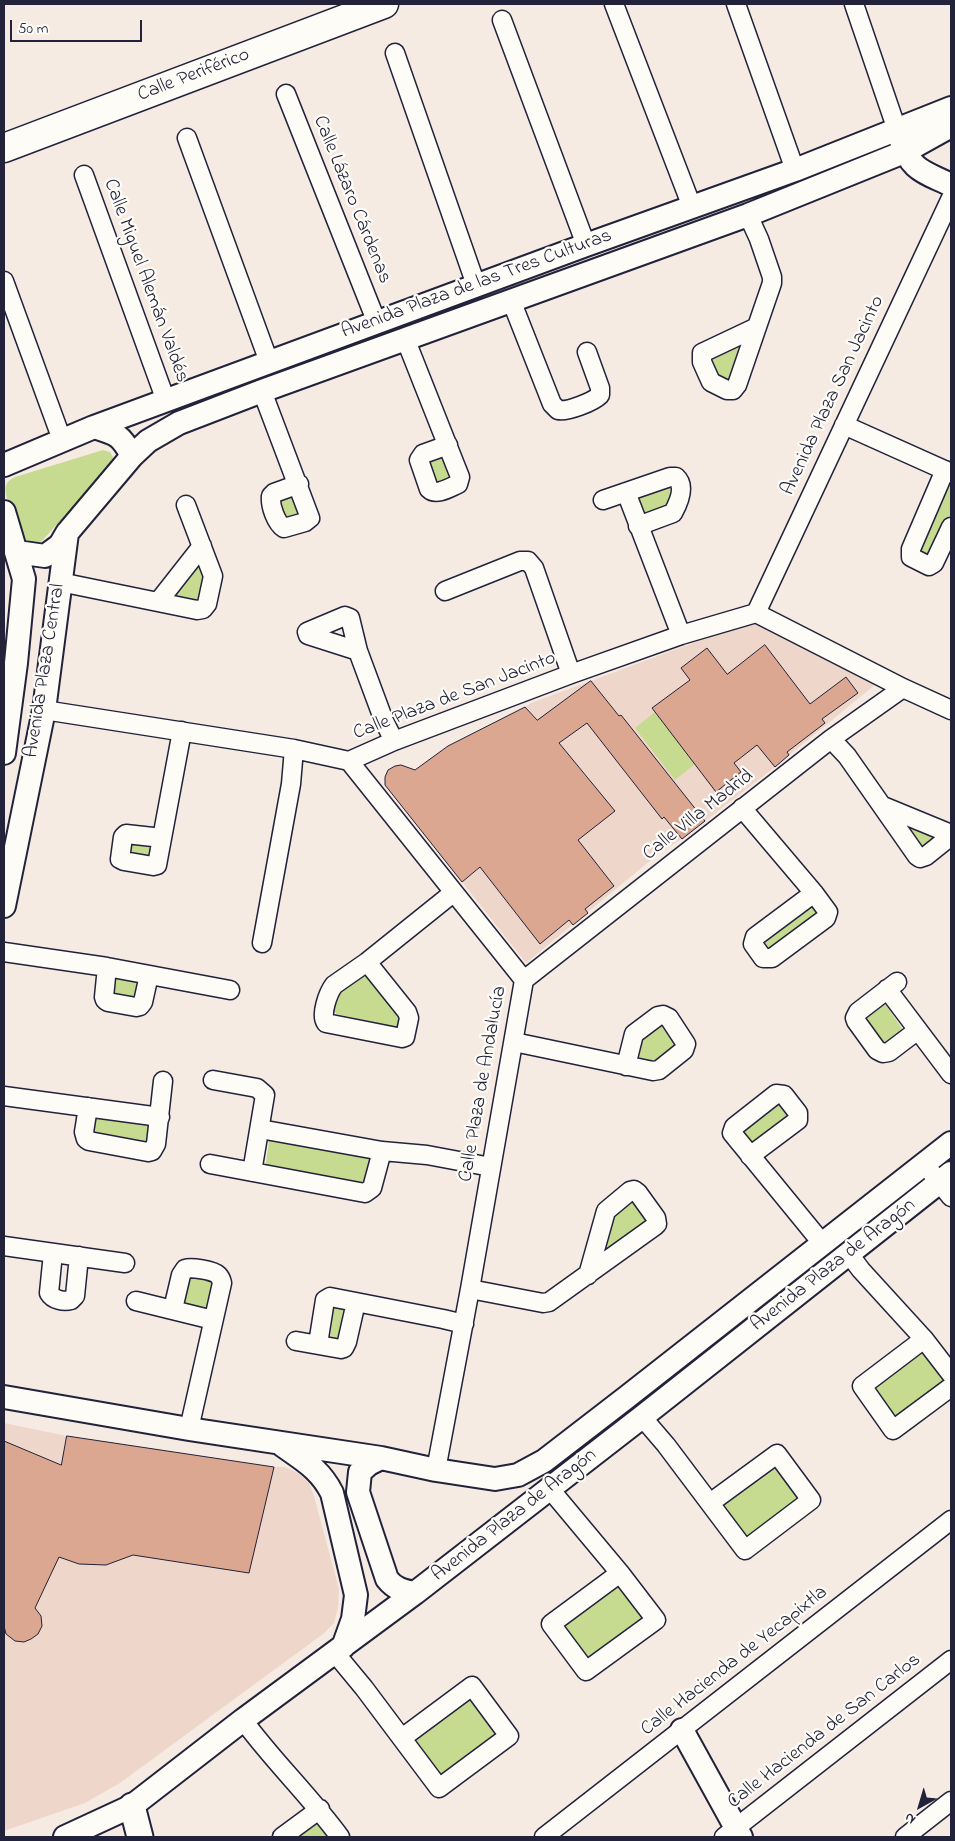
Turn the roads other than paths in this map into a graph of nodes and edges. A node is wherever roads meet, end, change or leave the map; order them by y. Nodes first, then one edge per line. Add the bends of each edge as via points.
1 (384, 4) edge
2 (614, 4) edge
3 (736, 4) edge
4 (854, 4) edge
5 (502, 20) dead end
6 (395, 53) dead end
7 (286, 94) dead end
8 (951, 108) edge
9 (951, 126) edge
10 (897, 130) junction
11 (187, 138) dead end
12 (4, 148) edge
13 (904, 152) junction
14 (795, 170) junction
15 (84, 175) dead end
16 (951, 185) edge
17 (951, 198) edge
18 (692, 207) junction
19 (748, 215) junction
20 (586, 245) junction
21 (4, 281) edge
22 (476, 285) junction
23 (511, 300) junction
24 (377, 323) junction
25 (757, 327) dead end
26 (405, 338) junction
27 (587, 352) dead end
28 (268, 362) junction
29 (262, 391) junction
30 (166, 401) junction
31 (844, 425) junction
32 (94, 428) junction
33 (62, 440) junction
34 (448, 445) dead end
35 (132, 456) junction
36 (4, 464) edge
37 (948, 471) edge
38 (299, 484) dead end
39 (626, 492) junction
40 (602, 500) dead end
41 (186, 505) dead end
42 (4, 512) edge
43 (638, 526) junction
44 (951, 527) edge
45 (67, 534) junction
46 (202, 546) junction
47 (17, 552) junction
48 (60, 582) junction
49 (445, 591) dead end
50 (158, 602) junction
51 (756, 612) junction
52 (681, 635) junction
53 (358, 650) dead end
54 (571, 674) junction
55 (903, 688) junction
56 (44, 710) junction
57 (951, 710) edge
58 (182, 731) junction
59 (832, 739) junction
60 (394, 741) junction
61 (294, 749) junction
62 (4, 752) edge
63 (349, 761) junction
64 (883, 806) junction
65 (742, 808) junction
66 (951, 835) edge
67 (162, 838) dead end
68 (453, 893) junction
69 (814, 893) dead end
70 (4, 906) edge
71 (262, 943) dead end
72 (4, 952) edge
73 (367, 962) junction
74 (107, 967) junction
75 (149, 975) junction
76 (524, 980) junction
77 (230, 990) dead end
78 (918, 1030) junction
79 (514, 1042) junction
80 (626, 1066) dead end
81 (951, 1074) edge
82 (213, 1080) dead end
83 (163, 1081) dead end
84 (4, 1096) edge
85 (88, 1107) junction
86 (160, 1117) junction
87 (260, 1129) junction
88 (951, 1143) edge
89 (382, 1151) junction
90 (750, 1156) junction
91 (210, 1164) dead end
92 (924, 1164) junction
93 (491, 1167) junction
94 (252, 1172) junction
95 (947, 1184) edge
96 (822, 1243) junction
97 (4, 1246) edge
98 (53, 1253) junction
99 (849, 1254) junction
100 (79, 1256) junction
101 (125, 1263) dead end
102 (588, 1275) junction
103 (470, 1289) junction
104 (136, 1302) dead end
105 (356, 1302) junction
106 (172, 1309) junction
107 (213, 1320) junction
108 (464, 1324) junction
109 (924, 1339) junction
110 (296, 1341) dead end
111 (318, 1344) junction
112 (951, 1374) edge
113 (951, 1387) edge
114 (4, 1397) edge
115 (642, 1417) junction
116 (189, 1429) junction
117 (277, 1442) junction
118 (381, 1458) junction
119 (436, 1470) junction
120 (495, 1479) junction
121 (549, 1488) junction
122 (710, 1503) junction
123 (510, 1518) junction
124 (951, 1520) edge
125 (620, 1573) junction
126 (415, 1593) junction
127 (339, 1650) junction
128 (951, 1660) edge
129 (243, 1720) junction
130 (682, 1730) junction
131 (402, 1738) junction
132 (951, 1800) edge
133 (132, 1806) junction
134 (320, 1809) junction
135 (734, 1834) edge
136 (64, 1837) edge
137 (140, 1837) edge
138 (282, 1837) edge
139 (340, 1837) edge
140 (544, 1837) edge
141 (905, 1837) edge

1 - 12 highway, Calle Periférico
2 - 18 street
3 - 14 street
4 - 10 street
5 - 20 street
6 - 22 street
7 - 24 street, Calle Lázaro Cárdenas
8 - 10 street, Avenida Plaza de las Tres Culturas
9 - 13 street, Avenida Plaza de las Tres Culturas
10 - 13 street
10 - 14 street, Avenida Plaza de las Tres Culturas
11 - 28 street
13 - 16 street via 912,164
13 - 19 street, Avenida Plaza de las Tres Culturas
14 - 18 street, Avenida Plaza de las Tres Culturas
15 - 30 street, Calle Miguel Alemán Valdés
17 - 31 street, Avenida Plaza San Jacinto
18 - 20 street, Avenida Plaza de las Tres Culturas
19 - 23 street, Avenida Plaza de las Tres Culturas
19 - 25 street via 773,280
20 - 22 street, Avenida Plaza de las Tres Culturas
21 - 33 street
22 - 24 street, Avenida Plaza de las Tres Culturas
23 - 26 street, Avenida Plaza de las Tres Culturas
23 - 27 street via 552,404 558,410 600,396
24 - 28 street, Avenida Plaza de las Tres Culturas
26 - 29 street, Avenida Plaza de las Tres Culturas
26 - 34 street
28 - 30 street, Avenida Plaza de las Tres Culturas
29 - 35 street, Avenida Plaza de las Tres Culturas via 163,430
29 - 38 street
30 - 32 street, Avenida Plaza de las Tres Culturas
31 - 37 street
31 - 51 street, Avenida Plaza San Jacinto
32 - 33 street, Avenida Plaza de las Tres Culturas
32 - 35 street via 118,436
33 - 36 street, Avenida Plaza de las Tres Culturas
35 - 45 street
37 - 44 street via 911,549 911,557 929,566 934,563
39 - 40 street
39 - 43 street
39 - 43 street via 670,477 681,482 673,513
41 - 46 street
42 - 47 street, Avenida Plaza Central
43 - 52 street
45 - 47 street via 60,546 45,556
45 - 48 street, Avenida Plaza Central
46 - 50 street
46 - 50 street via 213,576 206,606 197,610
47 - 62 street, Avenida Plaza Central via 24,579 24,596
48 - 50 street
48 - 56 street, Avenida Plaza Central
49 - 54 street via 520,561 528,561 534,568
51 - 52 street, Calle Plaza de San Jacinto
51 - 55 street
52 - 54 street, Calle Plaza de San Jacinto
53 - 60 street
54 - 60 street, Calle Plaza de San Jacinto
55 - 57 street
55 - 59 street, Calle Villa Madrid
56 - 58 street, Calle Plaza de San Jacinto
56 - 70 street, Avenida Plaza Central
58 - 61 street, Calle Plaza de San Jacinto
58 - 67 street
59 - 64 street
59 - 65 street, Calle Villa Madrid
60 - 63 street, Calle Plaza de San Jacinto
61 - 63 street, Calle Plaza de San Jacinto
61 - 71 street via 291,784
63 - 68 street, Calle Plaza de Andalucía
64 - 66 street
64 - 66 street via 920,858
65 - 69 street
65 - 76 street, Calle Villa Madrid
68 - 73 street
68 - 76 street, Calle Plaza de Andalucía
72 - 74 street
73 - 73 street via 407,1012 405,1037 324,1021 332,987
74 - 75 street
74 - 75 street via 104,997 108,1002 140,1006
75 - 77 street
76 - 79 street, Calle Plaza de Andalucía
78 - 78 street via 883,1053 877,1050 855,1018 858,1012 892,986
78 - 81 street
79 - 80 street
79 - 93 street, Calle Plaza de Andalucía
82 - 87 street via 263,1092
83 - 86 street
84 - 85 street
85 - 86 street
85 - 86 street via 86,1139 145,1152 152,1151 156,1144
87 - 89 street
87 - 94 street
88 - 92 street, Avenida Plaza de Aragón
89 - 93 street via 427,1155
89 - 94 street via 372,1188 365,1193
90 - 90 street via 799,1118 786,1096 776,1094 732,1128 732,1134
90 - 96 street
91 - 94 street
92 - 95 street
92 - 96 street, Avenida Plaza de Aragón
93 - 103 street, Calle Plaza de Andalucía
95 - 99 street, Avenida Plaza de Aragón
96 - 120 street, Avenida Plaza de Aragón via 544,1461 518,1475
97 - 98 street
98 - 100 street
98 - 100 street via 49,1293 53,1298 66,1301 74,1296
99 - 109 street
99 - 115 street, Avenida Plaza de Aragón
100 - 101 street
102 - 102 street via 657,1224 656,1218 634,1190 606,1211
102 - 103 street via 546,1303
103 - 108 street, Calle Plaza de Andalucía
104 - 106 street
105 - 108 street
105 - 111 street via 344,1348
105 - 111 street via 326,1298
106 - 107 street
106 - 107 street via 185,1269 214,1273 222,1283
107 - 116 street
108 - 119 street, Calle Plaza de Andalucía
109 - 112 street
109 - 113 street via 862,1386 893,1430
110 - 111 street
114 - 116 street, Avenida Plaza de Aragón
115 - 121 street, Avenida Plaza de Aragón
115 - 122 street
116 - 117 street, Avenida Plaza de Aragón
117 - 118 street, Avenida Plaza de Aragón
117 - 127 street via 314,1468 332,1494 356,1595 354,1619
118 - 119 street, Avenida Plaza de Aragón
118 - 126 street via 360,1472 358,1492 387,1580 402,1591
119 - 120 street, Avenida Plaza de Aragón
120 - 123 street via 504,1483 512,1494 515,1508
121 - 123 street, Avenida Plaza de Aragón
121 - 125 street
122 - 122 street via 745,1550 811,1500 777,1454
123 - 126 street, Avenida Plaza de Aragón
124 - 130 street, Calle Hacienda de Yecapixtla
125 - 125 street via 656,1620 586,1671 551,1624
126 - 127 street, Avenida Plaza de Aragón
127 - 129 street, Avenida Plaza de Aragón
127 - 131 street
128 - 135 street, Calle Hacienda de San Carlos
129 - 133 street, Avenida Plaza de Aragón
129 - 134 street
130 - 135 street
130 - 140 street, Calle Hacienda de Yecapixtla
131 - 131 street via 439,1788 509,1736 472,1686
132 - 141 street
133 - 136 street, Avenida Plaza de Aragón
133 - 137 main road
134 - 138 street
134 - 139 street

